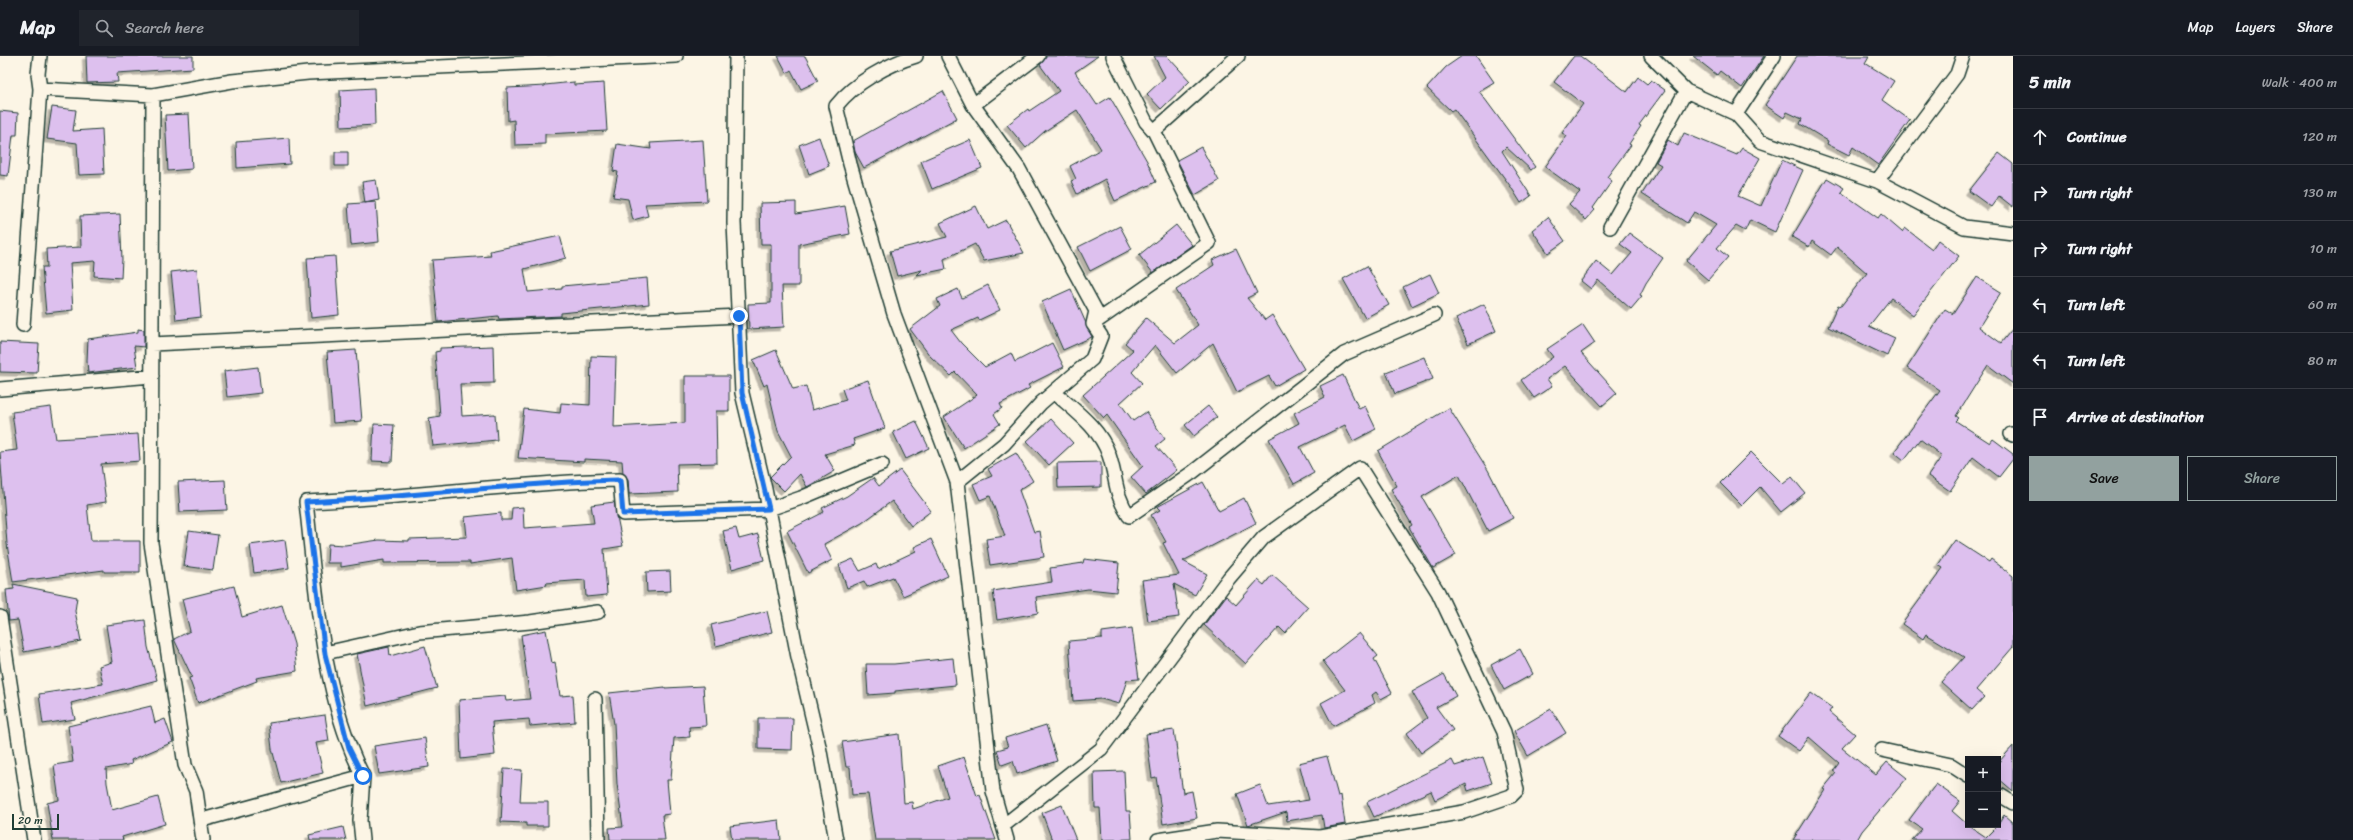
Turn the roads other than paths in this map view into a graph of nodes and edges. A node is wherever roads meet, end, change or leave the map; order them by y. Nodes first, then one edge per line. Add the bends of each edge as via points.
1 (40, 56) edge
2 (676, 56) edge
3 (736, 56) edge
4 (916, 56) edge
5 (948, 56) edge
6 (1038, 56) edge
7 (1113, 56) edge
8 (1238, 56) edge
9 (1650, 56) edge
10 (1774, 56) edge
11 (1963, 56) edge
12 (40, 89) junction
13 (1686, 91) junction
14 (153, 95) junction
15 (973, 105) junction
16 (1736, 114) junction
17 (1154, 130) junction
18 (1877, 181) junction
19 (1610, 227) dead end
20 (2013, 233) edge
21 (1434, 315) dead end
22 (739, 316) junction
23 (1093, 324) junction
24 (23, 326) dead end
25 (152, 344) junction
26 (152, 376) junction
27 (0, 389) edge
28 (1054, 392) junction
29 (882, 464) dead end
30 (957, 482) junction
31 (769, 509) junction
32 (598, 612) dead end
33 (0, 616) edge
34 (325, 654) junction
35 (595, 699) dead end
36 (1882, 750) dead end
37 (1965, 774) edge
38 (363, 776) junction
39 (2001, 796) edge
40 (2013, 803) edge
41 (202, 820) junction
42 (1003, 826) junction
43 (34, 840) edge
44 (203, 840) edge
45 (362, 840) edge
46 (598, 840) edge
47 (836, 840) edge
48 (1006, 840) edge
49 (1158, 840) edge

1 - 12 street
2 - 14 street via 308,73 232,81
3 - 22 street via 734,222
4 - 30 street via 904,59 862,83 844,96 836,106 850,164 894,314
5 - 15 street
6 - 15 street
7 - 17 street via 1146,122
8 - 17 street
9 - 13 street
10 - 16 street
11 - 18 street via 1957,74
12 - 14 street
12 - 24 street
13 - 16 street
13 - 19 street
14 - 25 street
15 - 23 street via 1019,169 1096,311
16 - 18 street via 1760,141
17 - 23 street via 1209,243
18 - 20 street via 1964,227
21 - 28 street via 1344,354 1193,472 1129,516 1119,501 1108,454 1097,432
22 - 25 street
22 - 31 street via 742,393
23 - 28 street via 1102,336 1092,359
25 - 26 street
26 - 27 street
26 - 41 street via 151,543 184,765 196,790
28 - 30 street via 1004,444
29 - 31 street
30 - 42 street via 992,784
31 - 34 street via 623,514 620,480 554,481 357,500 306,502
31 - 47 street
32 - 34 street via 530,622 419,632
33 - 43 street
34 - 38 street via 349,748
35 - 46 street
36 - 37 street via 1951,765
38 - 41 street
38 - 45 street via 360,821
39 - 40 street
41 - 44 street
42 - 48 street
42 - 49 street via 1101,749 1229,578 1264,537 1360,468 1438,592 1504,732 1517,790 1511,796 1464,812 1320,837 1217,831

